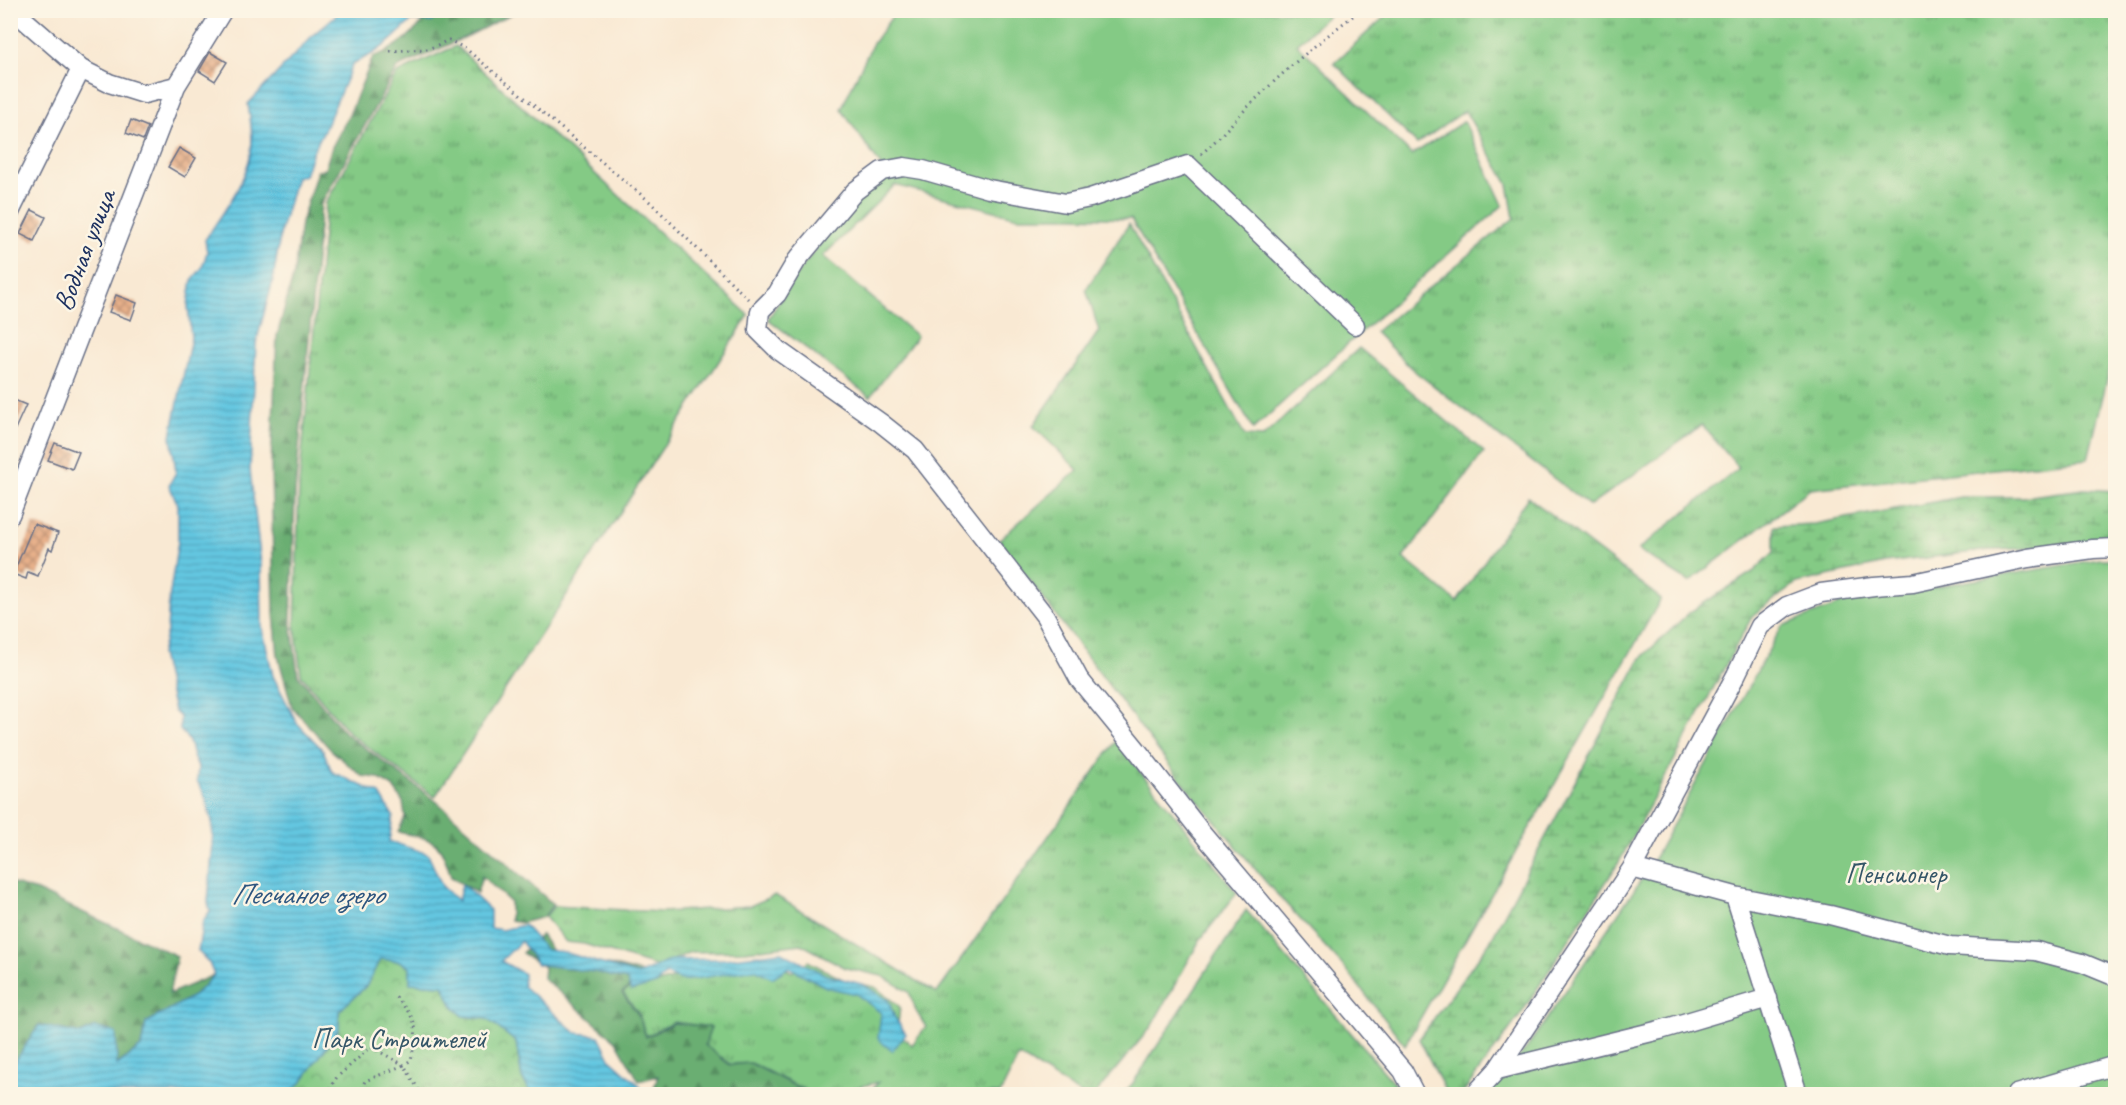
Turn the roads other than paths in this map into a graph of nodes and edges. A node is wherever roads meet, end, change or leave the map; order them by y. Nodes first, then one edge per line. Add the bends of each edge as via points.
1 (13, 10) edge
2 (223, 10) edge
3 (81, 69) junction
4 (176, 86) junction
5 (10, 212) edge
6 (1355, 325) dead end
7 (10, 516) edge
8 (2115, 548) edge
9 (1632, 867) junction
10 (1735, 896) junction
11 (2115, 977) edge
12 (1768, 998) junction
13 (2115, 1065) edge
14 (1497, 1070) junction
15 (1415, 1095) edge
16 (1475, 1095) edge
17 (1798, 1095) edge
18 (2017, 1095) edge

1 - 3 street
2 - 4 street, Водная улица
3 - 4 street via 144,94
3 - 5 street
4 - 7 street, Водная улица
6 - 15 street via 1188,165 1066,203 989,189 904,167 882,171 855,191 760,311 758,330 778,350 915,450 1045,616 1079,680 1403,1071
8 - 9 street via 2028,558 1913,583 1821,593 1787,606 1760,626
9 - 10 street
9 - 14 street
10 - 11 street via 1830,915 1950,946 2036,951
10 - 12 street
12 - 14 street via 1660,1030
12 - 17 street
13 - 18 street
14 - 16 street

